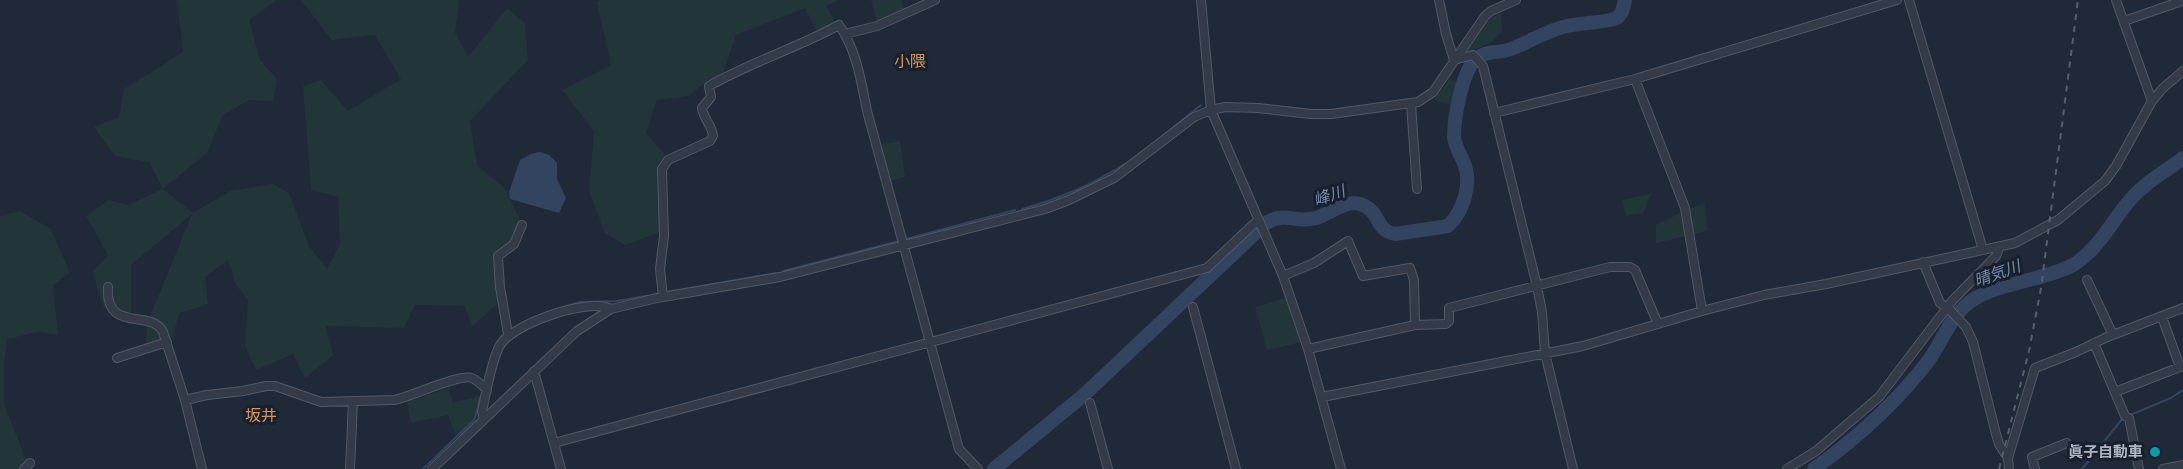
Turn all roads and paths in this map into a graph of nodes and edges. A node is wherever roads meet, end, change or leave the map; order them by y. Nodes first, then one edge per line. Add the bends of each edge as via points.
1 (935, 0) edge
2 (1202, 0) edge
3 (1439, 0) edge
4 (1516, 0) edge
5 (1897, 0) edge
6 (1909, 0) edge
7 (2116, 0) edge
8 (2179, 2) dead end
9 (2124, 21) junction
10 (845, 34) junction
11 (1454, 60) junction
12 (2183, 71) edge
13 (1635, 79) junction
14 (2152, 101) junction
15 (1411, 104) junction
16 (1211, 110) junction
17 (1494, 113) junction
18 (1417, 189) dead end
19 (1258, 220) junction
20 (522, 225) dead end
21 (904, 245) junction
22 (1999, 248) junction
23 (1983, 250) junction
24 (1923, 262) junction
25 (1283, 276) junction
26 (2087, 280) dead end
27 (1537, 286) junction
28 (108, 287) dead end
29 (663, 297) junction
30 (1193, 307) dead end
31 (1948, 308) junction
32 (2183, 308) edge
33 (611, 309) junction
34 (1702, 310) junction
35 (2162, 316) junction
36 (1658, 324) junction
37 (1415, 325) junction
38 (508, 334) junction
39 (2113, 335) junction
40 (167, 342) junction
41 (931, 343) junction
42 (2094, 344) junction
43 (1308, 349) junction
44 (1545, 353) junction
45 (117, 358) dead end
46 (2182, 366) edge
47 (534, 371) junction
48 (487, 390) junction
49 (2115, 392) junction
50 (1322, 397) junction
51 (185, 400) junction
52 (353, 400) junction
53 (1090, 403) dead end
54 (484, 418) junction
55 (554, 443) junction
56 (2067, 443) dead end
57 (2008, 458) junction
58 (2183, 465) edge
59 (24, 469) edge
60 (32, 469) edge
61 (202, 469) edge
62 (350, 469) edge
63 (432, 469) edge
64 (561, 469) edge
65 (978, 469) edge
66 (1108, 469) edge
67 (1236, 469) edge
68 (1341, 469) edge
69 (1573, 469) edge
70 (1786, 469) edge
71 (2009, 469) edge
72 (2035, 469) edge
73 (2139, 469) edge
74 (2163, 469) edge

1 - 10 street via 877,26
2 - 16 street
3 - 11 street
4 - 11 street via 1485,16
5 - 13 street
6 - 23 street
7 - 9 street
8 - 9 street
9 - 14 street
10 - 21 street via 859,67 867,111
10 - 29 street via 839,25 709,86 711,97 702,114 712,127 713,136 668,160 662,169
11 - 15 street via 1433,92
11 - 17 street via 1473,55 1480,61
12 - 14 street
13 - 17 street
13 - 34 street via 1685,208
14 - 22 street via 2105,181 2058,220
15 - 16 street via 1331,114
15 - 18 street
16 - 19 street
16 - 21 street via 1194,117 1114,178 1069,201
17 - 27 street
19 - 25 street
19 - 41 street via 1207,268
20 - 38 street via 514,244 498,256
21 - 29 street via 780,277
21 - 41 street
22 - 23 street
22 - 31 street
23 - 24 street
24 - 31 street via 1940,303
24 - 34 street
25 - 37 street via 1314,263 1348,241 1363,276 1410,268
25 - 43 street
26 - 39 street
27 - 36 street via 1610,267 1630,267 1635,270
27 - 37 street via 1449,308 1446,324
27 - 44 street
28 - 40 street via 112,309 127,319 157,324
29 - 33 street
30 - 67 street
31 - 57 street via 1966,327 1978,357 1999,444
31 - 70 street via 1879,397 1816,451
32 - 35 street
33 - 38 street via 584,305 570,308
33 - 47 street via 577,331
34 - 36 street
35 - 39 street
35 - 46 street
36 - 44 street
37 - 43 street
38 - 48 street via 499,347
39 - 42 street
40 - 45 street
40 - 51 street
41 - 55 street
41 - 65 street via 960,449
42 - 49 street
42 - 57 street via 2035,368
43 - 50 street
44 - 50 street
44 - 69 street
46 - 49 street
47 - 54 street
47 - 55 street
48 - 52 street via 467,377 405,398
48 - 54 street
49 - 73 street via 2129,418
50 - 68 street
51 - 52 street via 266,386 321,402
51 - 61 street
52 - 62 street
53 - 66 street
54 - 63 street
55 - 64 street
56 - 72 street via 2032,457
57 - 71 street
58 - 74 street
59 - 60 street via 30,463

